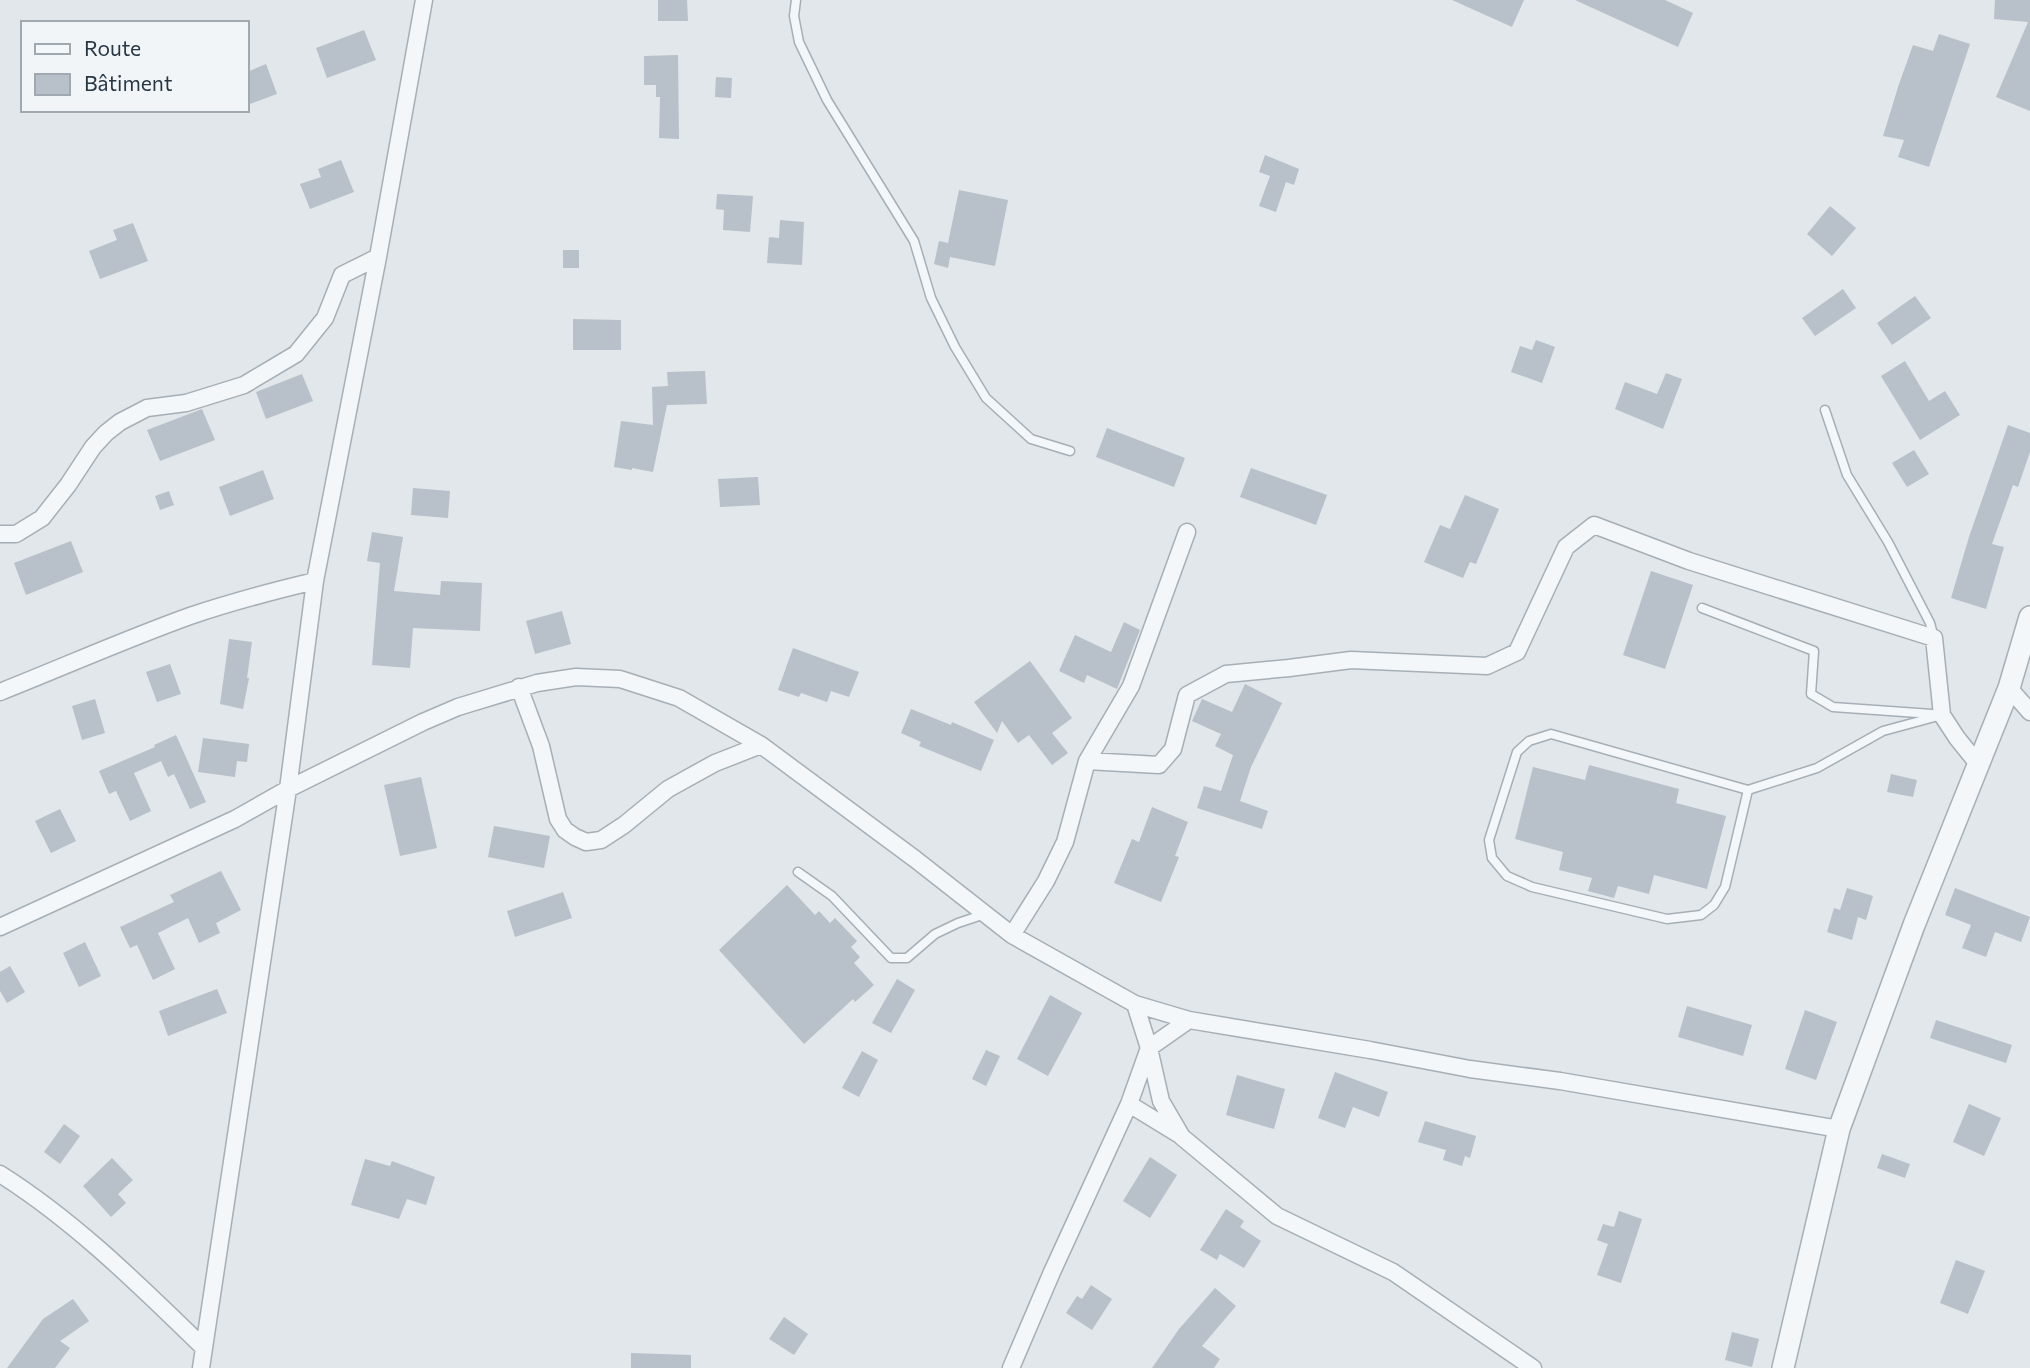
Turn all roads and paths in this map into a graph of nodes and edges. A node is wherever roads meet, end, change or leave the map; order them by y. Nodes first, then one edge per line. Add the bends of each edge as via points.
1 (424, 0) edge
2 (796, 0) edge
3 (378, 257) junction
4 (1825, 410) dead end
5 (1070, 451) dead end
6 (1187, 532) dead end
7 (0, 534) edge
8 (315, 581) junction
9 (1702, 608) dead end
10 (2030, 617) edge
11 (1934, 638) junction
12 (519, 687) junction
13 (2010, 688) junction
14 (0, 692) edge
15 (2030, 712) edge
16 (1942, 715) junction
17 (761, 745) junction
18 (1087, 761) junction
19 (1978, 764) junction
20 (288, 789) junction
21 (1748, 790) junction
22 (798, 872) dead end
23 (985, 914) junction
24 (0, 927) edge
25 (1012, 935) junction
26 (1135, 1004) junction
27 (1189, 1020) junction
28 (1149, 1048) junction
29 (1129, 1104) junction
30 (1839, 1129) junction
31 (1182, 1137) junction
32 (0, 1174) edge
33 (204, 1348) junction
34 (201, 1368) edge
35 (1011, 1368) edge
36 (1533, 1368) edge
37 (1783, 1368) edge

1 - 3 street
2 - 5 lane via 799,42 827,100 914,240 931,298 955,347 986,397 1031,439
3 - 7 street via 342,275 325,318 296,354 244,385 186,403 147,408 120,422 93,447 42,517 16,534
3 - 8 street
4 - 11 lane via 1847,475 1888,542
6 - 18 street via 1131,686
8 - 14 street via 192,615
8 - 20 street
9 - 16 lane via 1814,651 1811,694 1833,707
10 - 13 street
11 - 16 street
11 - 18 street via 1689,561 1594,525 1566,547 1517,652 1486,667 1351,660 1226,674 1187,695 1173,749 1159,765
12 - 17 street via 576,677 620,679 679,698
12 - 17 street via 541,747 558,819 565,830 586,842 601,840 668,789 715,762
12 - 20 street via 424,722
13 - 15 street
13 - 19 street
16 - 19 street
16 - 21 lane via 1883,731 1817,768
17 - 23 street
18 - 25 street via 1065,842
19 - 30 street
20 - 24 street
20 - 33 street
21 - 21 lane via 1725,887 1714,905 1700,915 1667,919 1532,887 1507,876 1492,858 1489,840 1517,752 1529,741 1551,734
22 - 23 lane via 832,896 891,958 907,958 935,934
23 - 25 street
25 - 26 street
26 - 27 street
26 - 28 street
27 - 28 street
27 - 30 street
28 - 29 street
28 - 31 street via 1161,1101
29 - 31 street
29 - 35 street
30 - 37 street
31 - 36 street via 1277,1216 1393,1272
32 - 33 street via 133,1278
33 - 34 street

